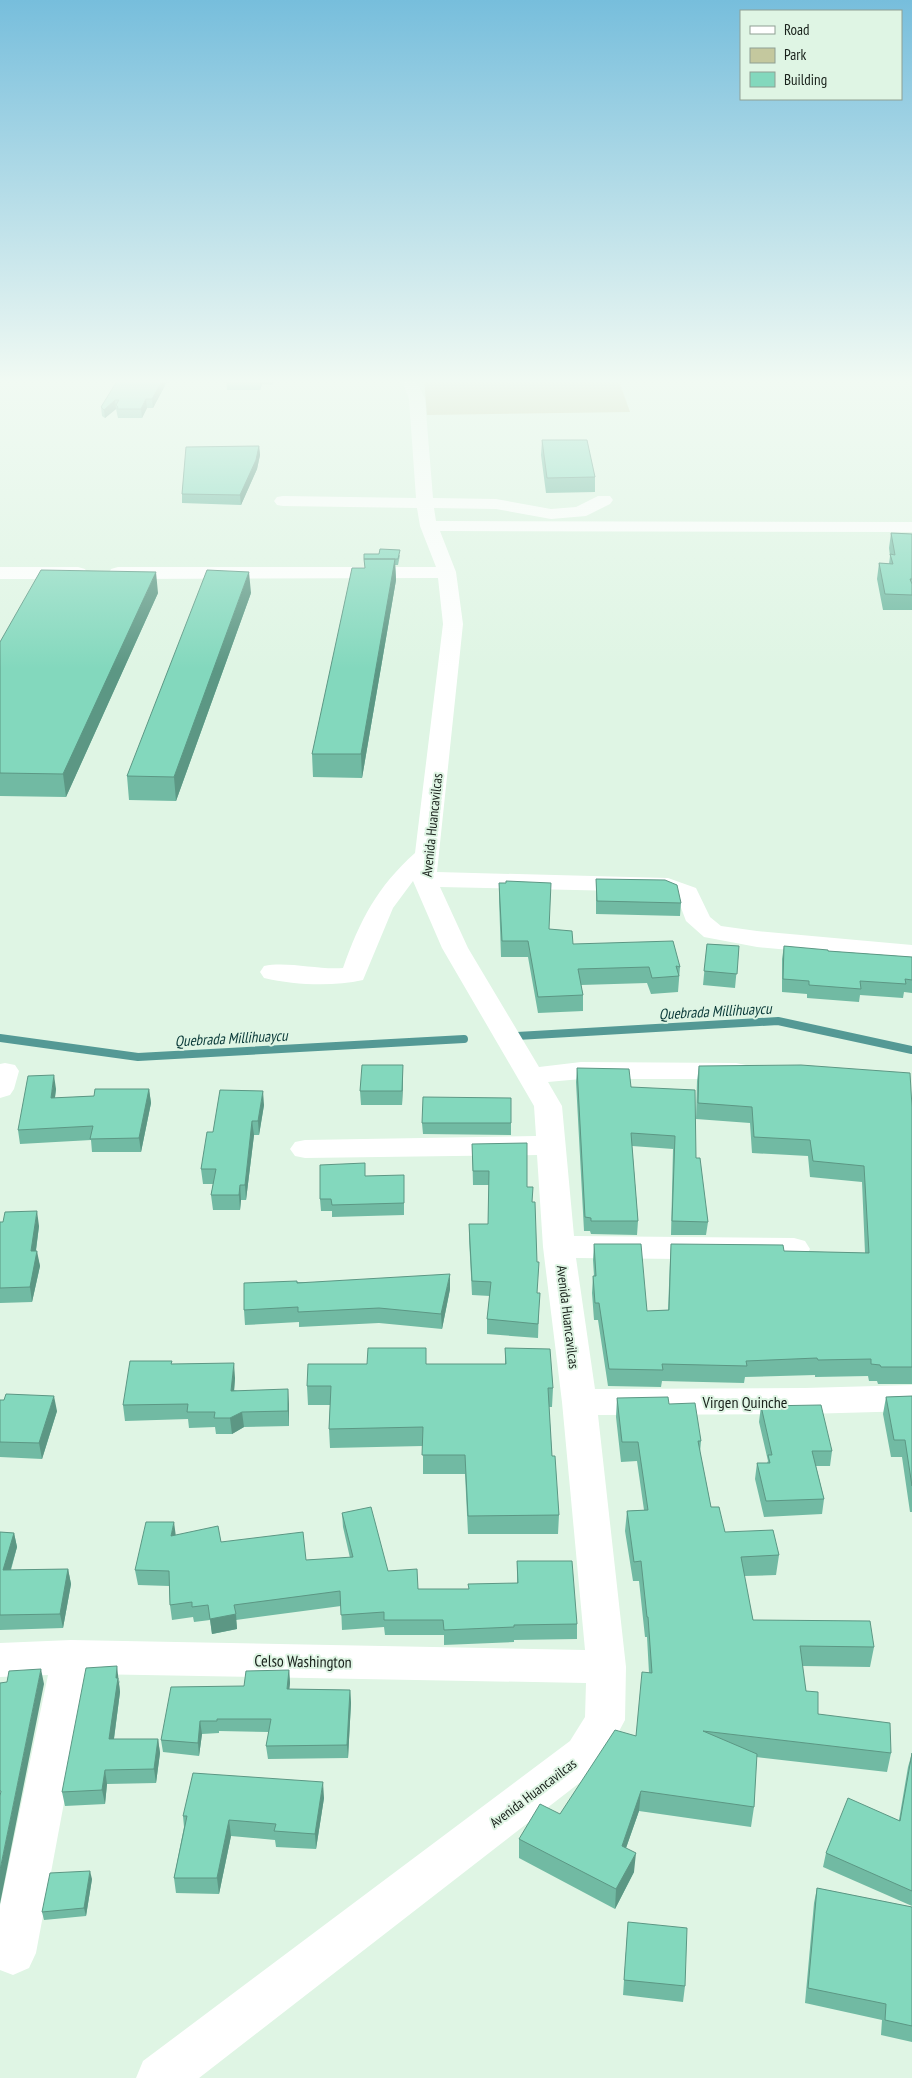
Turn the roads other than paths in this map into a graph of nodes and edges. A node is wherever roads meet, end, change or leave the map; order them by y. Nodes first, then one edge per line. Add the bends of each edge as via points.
1 (422, 475) edge
2 (604, 500) dead end
3 (282, 501) dead end
4 (424, 504) junction
5 (429, 526) junction
6 (912, 527) edge
7 (447, 572) junction
8 (0, 573) edge
9 (426, 867) junction
10 (912, 954) edge
11 (272, 972) dead end
12 (759, 1071) edge
13 (531, 1077) junction
14 (551, 1145) junction
15 (305, 1149) dead end
16 (559, 1247) junction
17 (794, 1249) edge
18 (912, 1398) edge
19 (579, 1402) junction
20 (71, 1657) junction
21 (0, 1660) edge
22 (606, 1667) junction
23 (13, 1953) dead end
24 (160, 2078) edge

1 - 4 street, Avenida Huancavilcas
2 - 4 street via 580,512 567,514 533,512 496,504
3 - 4 street
4 - 5 street, Avenida Huancavilcas
5 - 6 street
5 - 7 street, Avenida Huancavilcas
7 - 8 street
7 - 9 street, Avenida Huancavilcas via 453,624
9 - 10 street via 609,885 668,885 687,893 699,921 713,932
9 - 11 street via 405,873 388,893 373,918 354,974 324,976
9 - 13 street, Avenida Huancavilcas via 455,948
12 - 13 street via 592,1070 551,1072
13 - 14 street, Avenida Huancavilcas via 548,1106
14 - 15 street
14 - 16 street, Avenida Huancavilcas
16 - 17 street
16 - 19 street, Avenida Huancavilcas
18 - 19 street, Virgen Quinche
19 - 22 street, Avenida Huancavilcas
20 - 21 street, Celso Washington
20 - 22 street, Celso Washington
20 - 23 street
22 - 24 street, Avenida Huancavilcas via 605,1720 585,1754

